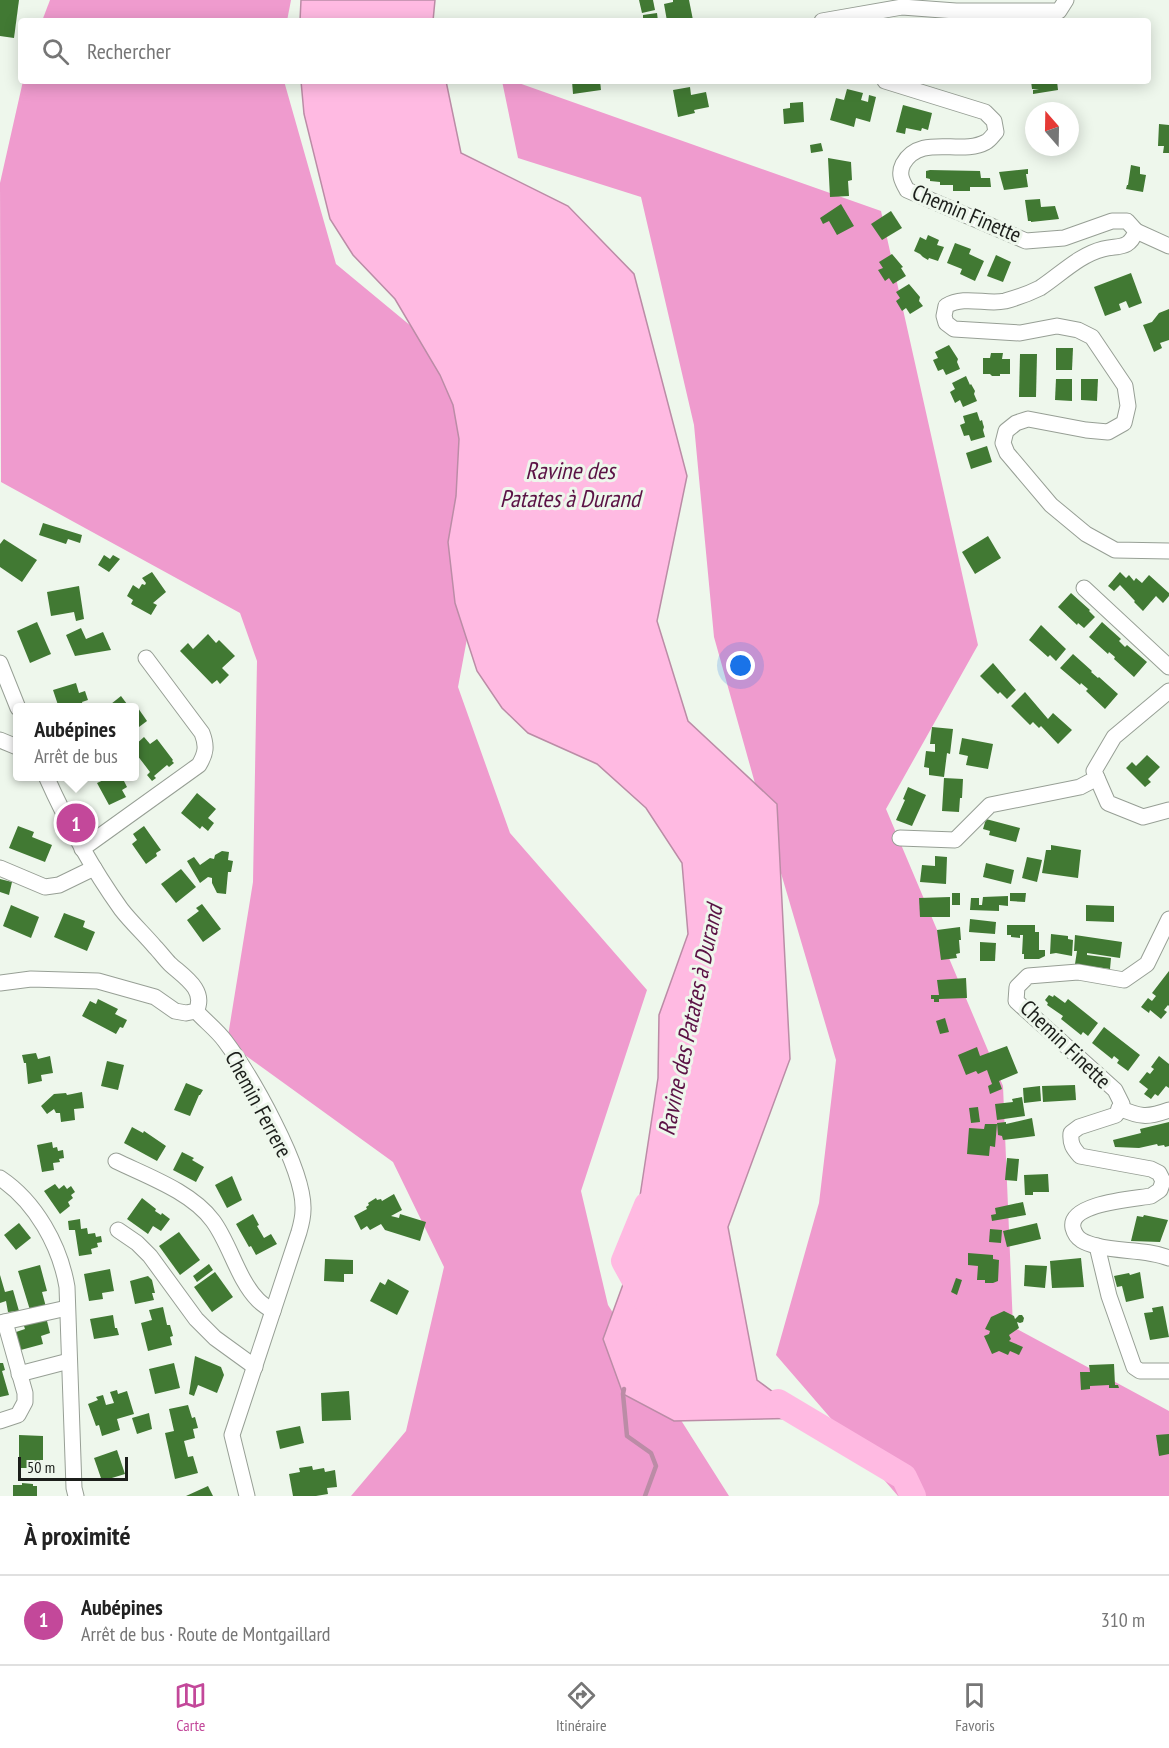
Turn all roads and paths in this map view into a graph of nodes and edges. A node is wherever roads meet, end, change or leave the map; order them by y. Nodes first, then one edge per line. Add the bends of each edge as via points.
1 (1066, 0) edge
2 (839, 18) edge
3 (895, 84) edge
4 (1136, 231) junction
5 (1169, 246) edge
6 (1169, 550) edge
7 (1084, 588) dead end
8 (146, 658) dead end
9 (0, 663) edge
10 (1169, 667) edge
11 (1169, 691) edge
12 (16, 703) edge
13 (1097, 778) junction
14 (48, 781) edge
15 (1169, 810) edge
16 (900, 838) dead end
17 (82, 849) junction
18 (0, 868) edge
19 (94, 868) junction
20 (1169, 919) edge
21 (0, 983) edge
22 (196, 1011) junction
23 (1119, 1108) junction
24 (1169, 1110) edge
25 (116, 1161) dead end
26 (0, 1178) edge
27 (118, 1230) dead end
28 (1097, 1246) junction
29 (1169, 1258) edge
30 (67, 1308) junction
31 (273, 1311) junction
32 (2, 1323) edge
33 (69, 1362) junction
34 (255, 1367) junction
35 (1169, 1371) edge
36 (19, 1374) junction
37 (0, 1421) edge
38 (76, 1496) edge
39 (247, 1496) edge

1 - 2 street via 1059,11 902,7
3 - 4 street, Chemin Finette via 985,112 994,121 996,132 986,142 973,146 922,148 907,156 900,171 907,190 1026,241 1064,238 1112,221 1127,221
4 - 5 street, Chemin Finette
4 - 6 street via 1133,240 1122,247 1086,256 1038,289 1004,301 954,301 946,306 944,316 954,328 1020,333 1057,326 1092,337 1125,386 1128,406 1124,423 1108,432 1028,419 1006,431 1003,443 1051,506 1086,534 1115,550
7 - 10 street
8 - 17 street via 202,733 204,756 199,765
9 - 12 street
11 - 13 street via 1114,737 1094,771
13 - 15 street via 1108,803 1143,817
13 - 16 street via 1080,787 990,806 955,840
14 - 17 street
17 - 19 street
18 - 19 street via 45,887 59,885
19 - 22 street via 122,910 190,981 199,998
20 - 23 street, Chemin Finette via 1147,964 1124,980 1078,972 1028,976 1017,987 1016,1001 1115,1090 1122,1104
21 - 22 street via 31,979 98,981 155,997 175,1011
22 - 31 street, Chemin Ferrere via 224,1039 244,1070 281,1137 300,1188 303,1209 299,1232
23 - 24 street, Chemin Finette via 1139,1116
23 - 28 street, Chemin Finette via 1116,1115 1071,1133 1074,1149 1080,1156 1151,1169 1163,1181 1160,1190 1151,1196 1077,1213 1072,1224 1079,1240
25 - 31 street via 199,1205 213,1220 258,1301
26 - 30 street via 37,1214 56,1248 64,1268
27 - 34 street via 150,1256 196,1319
28 - 29 street, Chemin Finette
28 - 35 street via 1109,1296 1134,1367 1140,1371
30 - 32 street
30 - 33 street
31 - 34 street, Chemin Ferrere
32 - 36 street
33 - 36 street
33 - 38 street
34 - 39 street, Chemin Ferrere via 232,1435
36 - 37 street via 25,1402 18,1415

